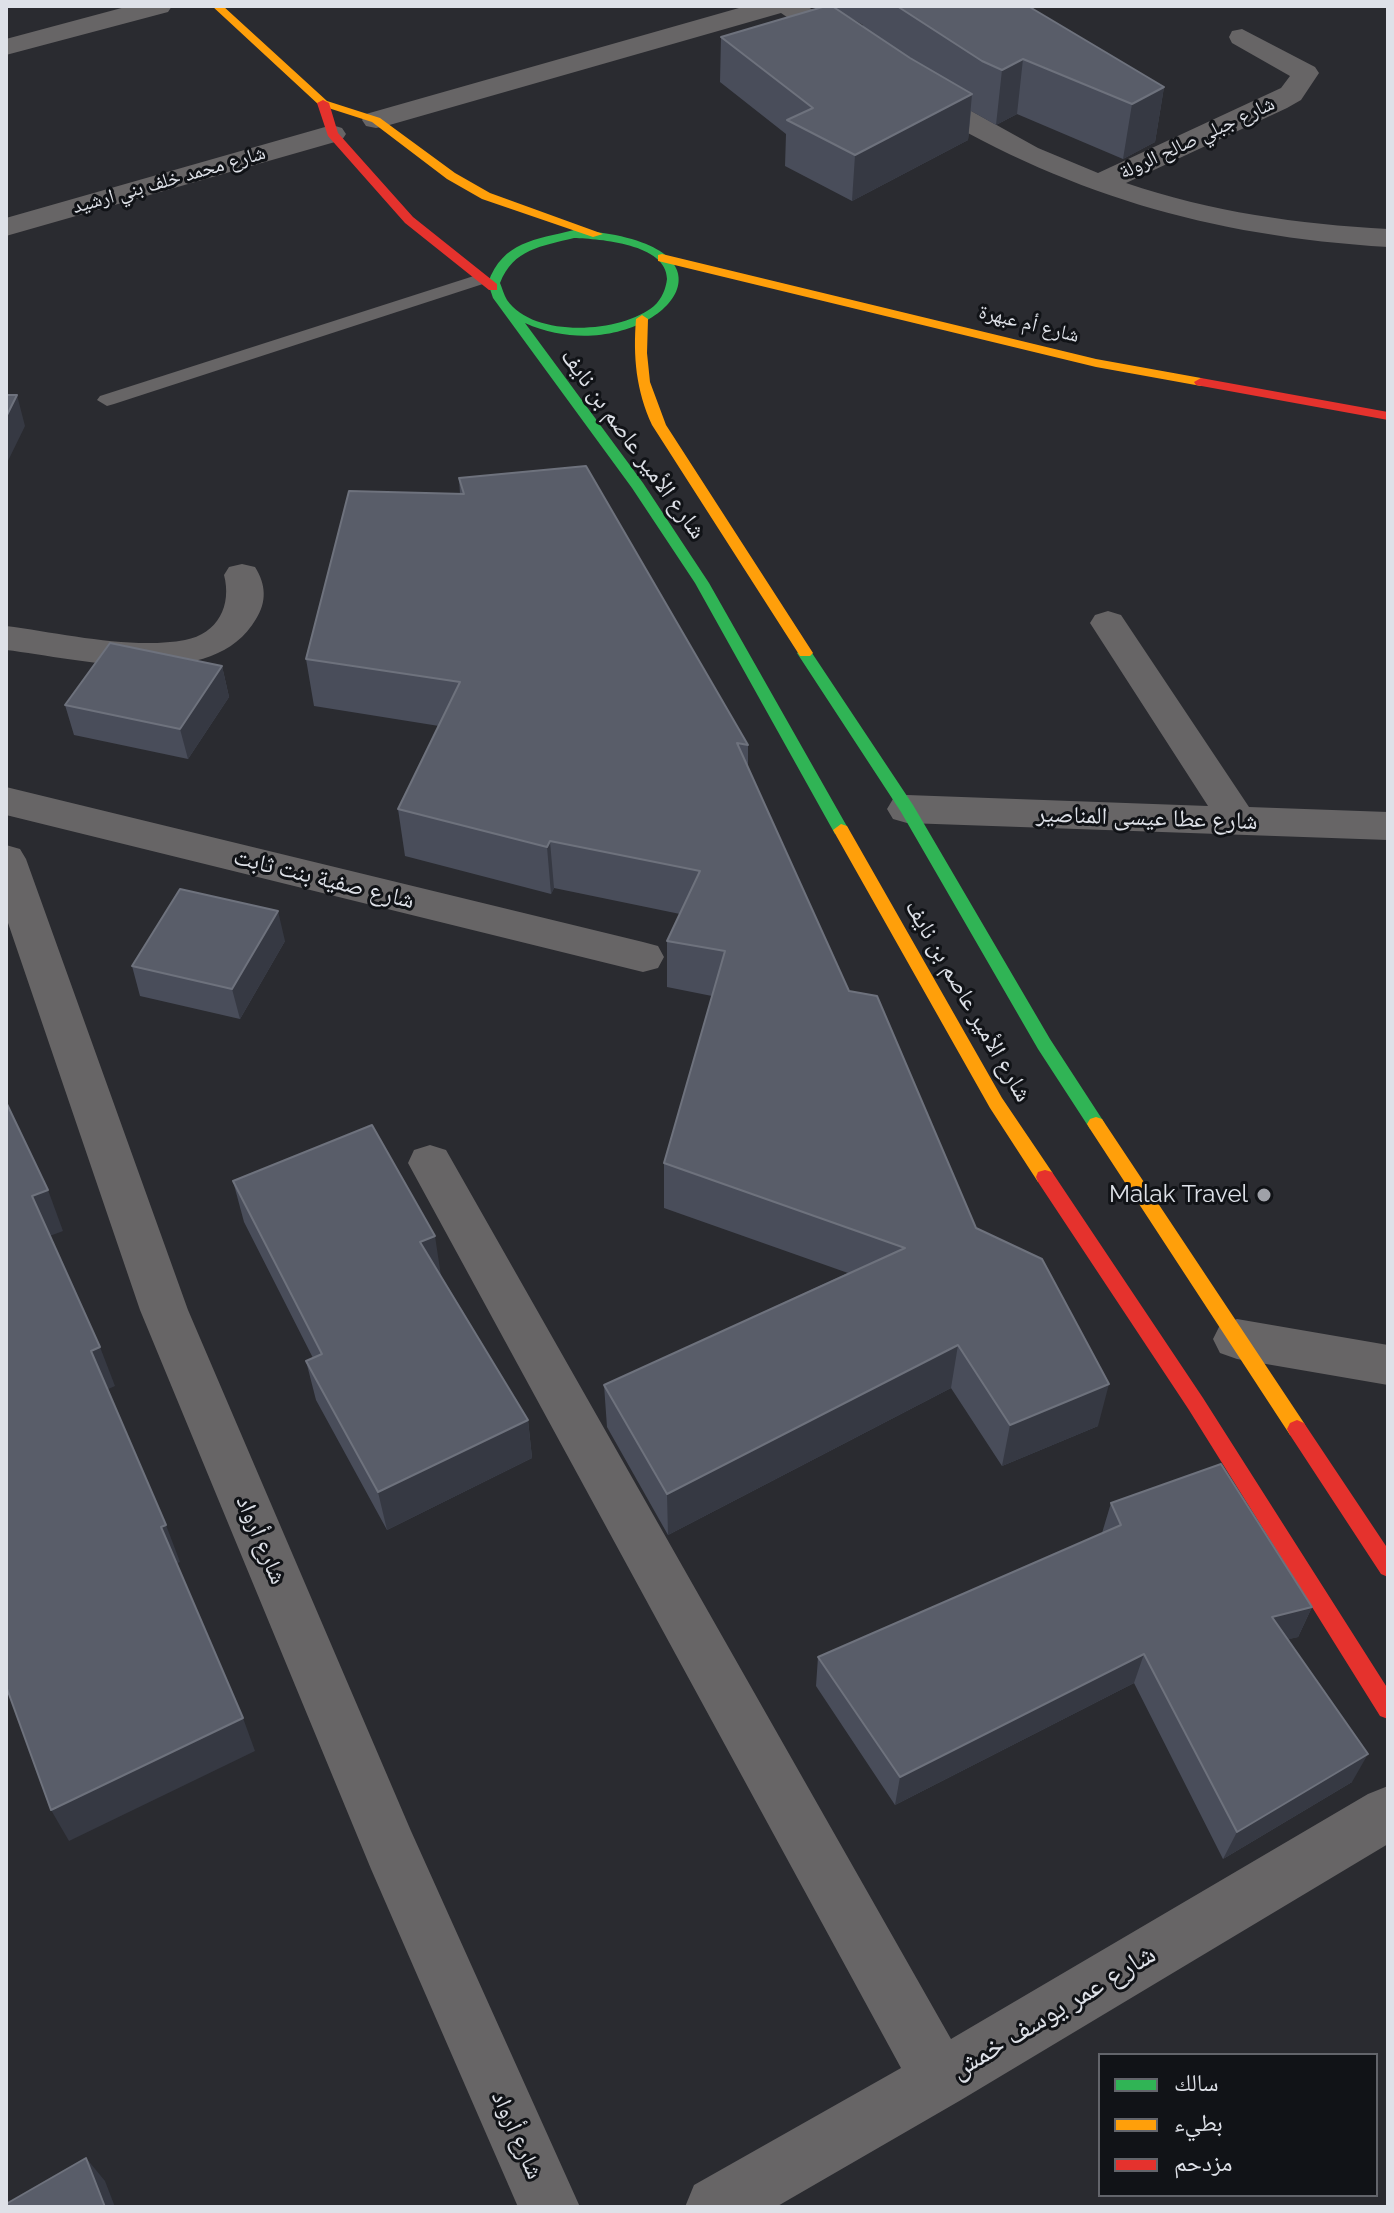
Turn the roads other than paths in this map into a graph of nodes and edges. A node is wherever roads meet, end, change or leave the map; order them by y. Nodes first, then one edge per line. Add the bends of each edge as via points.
1 (159, 6) edge
2 (217, 6) edge
3 (775, 6) edge
4 (789, 6) edge
5 (1242, 37) dead end
6 (6, 47) edge
7 (877, 65) edge
8 (902, 82) edge
9 (323, 103) junction
10 (376, 120) junction
11 (332, 134) junction
12 (1101, 183) junction
13 (6, 227) edge
14 (597, 234) junction
15 (1388, 238) edge
16 (662, 258) junction
17 (486, 283) junction
18 (511, 314) junction
19 (642, 319) junction
20 (107, 400) dead end
21 (1388, 416) edge
22 (242, 575) dead end
23 (1108, 623) dead end
24 (6, 638) edge
25 (6, 801) edge
26 (907, 809) junction
27 (1238, 821) junction
28 (1388, 826) edge
29 (6, 859) edge
30 (643, 957) dead end
31 (430, 1163) dead end
32 (1237, 1339) junction
33 (1388, 1365) edge
34 (1388, 1567) edge
35 (1388, 1709) edge
36 (1388, 1813) edge
37 (940, 2079) junction
38 (549, 2207) edge
39 (716, 2207) edge

1 - 6 street
2 - 9 main road
3 - 10 street
4 - 7 street
5 - 12 street, شارع جبلي صالح الرولة via 1305,73 1301,83 1277,102
8 - 12 street via 965,124
9 - 10 main road
9 - 11 main road
10 - 14 main road via 486,196
11 - 13 street, شارع محمد خلف بني ارشيد
11 - 17 main road via 409,220
12 - 15 street via 1241,224
14 - 16 main road, شارع أم عبهرة via 635,242
14 - 17 main road via 532,244 502,263
16 - 19 main road via 680,291
16 - 21 main road, شارع أم عبهرة via 1096,363
17 - 18 main road, شارع الأمير عاصم بن نايف
17 - 20 lane
18 - 19 main road via 550,330 574,332
18 - 35 main road, شارع الأمير عاصم بن نايف via 702,583 996,1103 1196,1404
19 - 26 main road, شارع الأمير عاصم بن نايف via 637,374 646,404
22 - 24 street via 247,597 242,612 208,646 185,652 126,651
23 - 27 street
25 - 30 street, شارع صفية بنت ثابت
26 - 27 street, شارع عطا عيسى المناصير
26 - 32 main road, شارع الأمير عاصم بن نايف via 1044,1044
27 - 28 street, شارع عطا عيسى المناصير
29 - 38 street, شارع أرواد via 164,1310 391,1850
31 - 37 street
32 - 33 street
32 - 34 main road, شارع الأمير عاصم بن نايف
36 - 37 street, شارع عمر يوسف خمش
37 - 39 street, شارع عمر يوسف خمش

